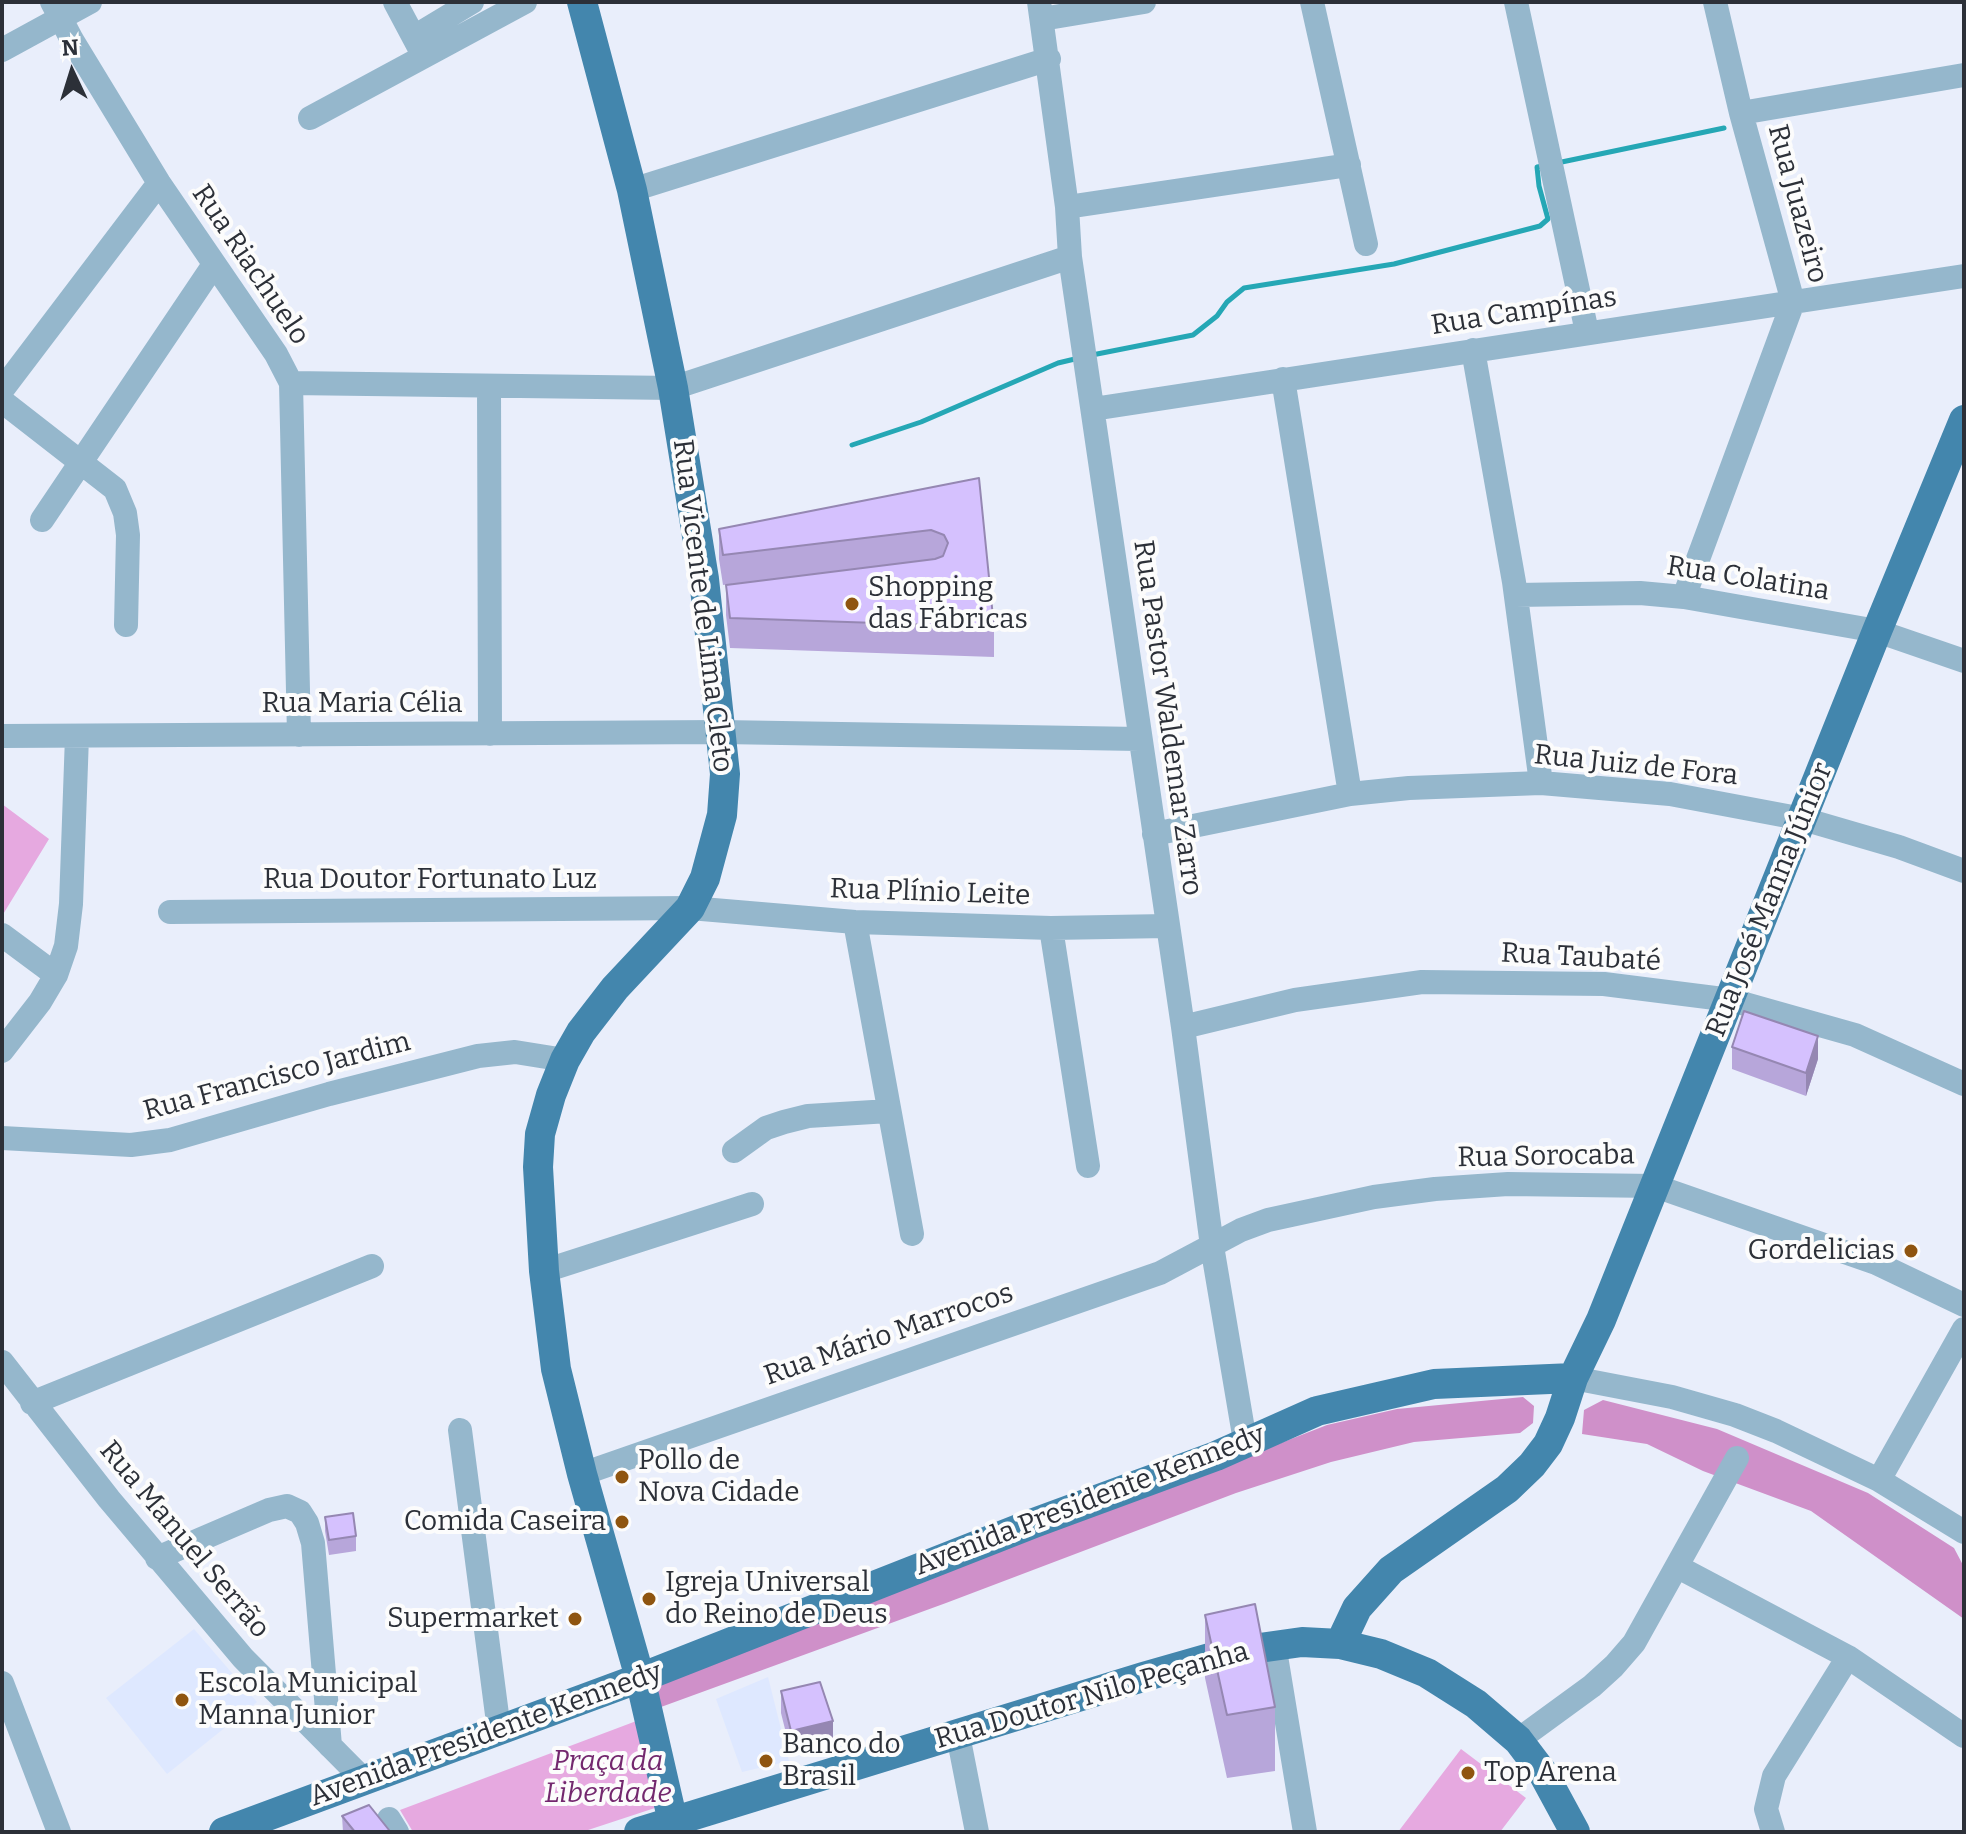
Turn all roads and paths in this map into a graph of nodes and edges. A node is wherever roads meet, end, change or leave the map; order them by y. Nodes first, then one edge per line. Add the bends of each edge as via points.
1 (90, 2) edge
2 (395, 2) edge
3 (472, 2) edge
4 (525, 2) edge
5 (582, 2) edge
6 (1144, 2) edge
7 (1312, 2) edge
8 (1516, 2) edge
9 (1715, 2) edge
10 (56, 10) edge
11 (1041, 11) edge
12 (419, 47) junction
13 (2, 50) edge
14 (1049, 59) junction
15 (1964, 75) edge
16 (1741, 113) junction
17 (310, 118) dead end
18 (1349, 165) junction
19 (159, 183) junction
20 (632, 190) junction
21 (1067, 207) junction
22 (1366, 244) dead end
23 (1070, 257) junction
24 (213, 266) junction
25 (1964, 276) edge
26 (1793, 302) junction
27 (1587, 332) junction
28 (1473, 350) junction
29 (1283, 379) junction
30 (291, 383) junction
31 (489, 386) junction
32 (673, 388) junction
33 (2, 390) edge
34 (2, 401) edge
35 (1093, 409) junction
36 (1964, 420) edge
37 (80, 463) junction
38 (42, 520) dead end
39 (1516, 595) junction
40 (1684, 597) junction
41 (126, 625) dead end
42 (1877, 631) junction
43 (1964, 661) edge
44 (722, 732) junction
45 (490, 734) junction
46 (299, 735) junction
47 (2, 736) edge
48 (77, 736) junction
49 (1139, 739) junction
50 (1541, 783) junction
51 (1350, 794) junction
52 (1803, 819) junction
53 (1154, 834) junction
54 (1964, 871) edge
55 (690, 908) junction
56 (170, 912) dead end
57 (855, 922) junction
58 (1167, 926) junction
59 (1051, 928) junction
60 (2, 935) edge
61 (56, 975) junction
62 (1731, 1000) junction
63 (1183, 1027) junction
64 (2, 1051) edge
65 (565, 1060) junction
66 (1964, 1084) edge
67 (889, 1111) junction
68 (2, 1138) edge
69 (734, 1151) dead end
70 (1088, 1166) dead end
71 (1655, 1186) junction
72 (752, 1204) dead end
73 (912, 1234) dead end
74 (1212, 1246) junction
75 (372, 1266) dead end
76 (544, 1271) junction
77 (1964, 1305) edge
78 (1964, 1329) edge
79 (2, 1362) edge
80 (1573, 1378) junction
81 (32, 1403) junction
82 (460, 1430) dead end
83 (1245, 1441) junction
84 (1737, 1458) dead end
85 (582, 1474) junction
86 (1879, 1480) junction
87 (1964, 1532) edge
88 (157, 1558) junction
89 (1678, 1567) junction
90 (1274, 1644) junction
91 (1340, 1644) junction
92 (1848, 1657) junction
93 (640, 1678) junction
94 (2, 1683) edge
95 (499, 1730) junction
96 (958, 1735) junction
97 (1964, 1736) edge
98 (1518, 1740) junction
99 (330, 1746) junction
100 (364, 1780) junction
101 (674, 1827) edge
102 (59, 1832) edge
103 (224, 1832) edge
104 (639, 1832) edge
105 (977, 1832) edge
106 (1305, 1832) edge
107 (1575, 1832) edge
108 (1773, 1832) edge

1 - 10 street
2 - 12 street
3 - 12 street
4 - 12 street
5 - 20 main road, Rua Vicente de Lima Cleto
6 - 11 street
7 - 18 street
8 - 27 street
9 - 16 street, Rua Juazeiro
10 - 13 street
10 - 19 street, Rua Riachuelo
11 - 14 street, Rua Pastor Waldemar Zarro
12 - 17 street
14 - 20 street
14 - 21 street, Rua Pastor Waldemar Zarro
15 - 16 street
16 - 26 street, Rua Juazeiro
18 - 21 street
18 - 22 street
19 - 24 street, Rua Riachuelo
19 - 33 street
20 - 32 main road, Rua Vicente de Lima Cleto
21 - 23 street, Rua Pastor Waldemar Zarro
23 - 32 street
23 - 35 street, Rua Pastor Waldemar Zarro
24 - 30 street, Rua Riachuelo
24 - 37 street
25 - 26 street, Rua Campínas
26 - 27 street, Rua Campínas
26 - 40 street, Rua Juazeiro
27 - 28 street, Rua Campínas
28 - 29 street, Rua Campínas
28 - 39 street
29 - 35 street, Rua Campínas
29 - 51 street
30 - 31 street
30 - 46 street, Rua Riachuelo
31 - 32 street
31 - 45 street
32 - 44 main road, Rua Vicente de Lima Cleto via 715,600
34 - 37 street
35 - 49 street, Rua Pastor Waldemar Zarro
36 - 42 main road, Rua José Manna Júnior
37 - 38 street
37 - 41 street via 115,489 125,513
39 - 40 street, Rua Colatina
39 - 50 street
40 - 42 street, Rua Colatina
42 - 43 street, Rua Colatina
42 - 52 main road, Rua José Manna Júnior
44 - 45 street, Rua Maria Célia
44 - 49 street, Rua Maria Célia
44 - 55 main road, Rua Vicente de Lima Cleto via 722,815 705,878
45 - 46 street, Rua Maria Célia
46 - 48 street, Rua Maria Célia
47 - 48 street, Rua Maria Célia
48 - 61 street via 71,904
49 - 53 street, Rua Pastor Waldemar Zarro
50 - 51 street, Rua Juiz de Fora
50 - 52 street, Rua Juiz de Fora via 1670,794
51 - 53 street, Rua Juiz de Fora
52 - 54 street, Rua Juiz de Fora
52 - 62 main road, Rua José Manna Júnior
53 - 58 street, Rua Pastor Waldemar Zarro
55 - 56 street, Rua Doutor Fortunato Luz
55 - 57 street, Rua Plínio Leite
55 - 65 main road, Rua Vicente de Lima Cleto via 615,988
57 - 59 street, Rua Plínio Leite
57 - 67 street
58 - 59 street, Rua Plínio Leite
58 - 63 street, Rua Pastor Waldemar Zarro
59 - 70 street
60 - 61 street
61 - 64 street
62 - 63 street, Rua Taubaté via 1604,984 1422,982 1295,1000
62 - 66 street, Rua Taubaté via 1855,1035
62 - 71 main road, Rua José Manna Júnior
63 - 74 street, Rua Pastor Waldemar Zarro
65 - 68 street, Rua Francisco Jardim via 515,1052 478,1056 170,1140 131,1145
65 - 76 main road, Rua Vicente de Lima Cleto via 540,1134
67 - 69 street via 784,1122
67 - 73 street
71 - 74 street, Rua Sorocaba via 1508,1184 1420,1191 1268,1220
71 - 77 street, Rua Sorocaba via 1876,1263
71 - 80 main road, Rua José Manna Júnior
72 - 76 street
74 - 83 street, Rua Pastor Waldemar Zarro
74 - 85 street, Rua Mário Marrocos via 1160,1273
75 - 81 street
76 - 85 main road, Rua Vicente de Lima Cleto via 556,1369
78 - 86 street
79 - 81 street, Rua Manuel Serrão
80 - 83 main road, Avenida Presidente Kennedy via 1434,1384 1317,1411
80 - 86 street, Avenida Presidente Kennedy via 1735,1415
80 - 91 main road, Rua José Manna Júnior via 1548,1444 1532,1465 1507,1489 1391,1570 1357,1608
81 - 88 street, Rua Manuel Serrão
82 - 95 street
83 - 93 main road, Avenida Presidente Kennedy
84 - 89 street
85 - 93 main road, Rua Vicente de Lima Cleto
86 - 87 street, Avenida Presidente Kennedy
88 - 99 street, Rua Manuel Serrão via 259,1676
88 - 99 street via 269,1510 287,1506 300,1512 313,1543
89 - 92 street
89 - 98 street via 1634,1643 1614,1666
90 - 91 main road, Rua Doutor Nilo Peçanha
90 - 96 main road, Rua Doutor Nilo Peçanha via 1143,1677
90 - 106 street
91 - 98 main road, Rua Doutor Nilo Peçanha via 1427,1673 1476,1704
92 - 97 street
92 - 108 street via 1774,1776 1766,1809
93 - 95 main road, Avenida Presidente Kennedy
93 - 101 main road, Rua Vicente de Lima Cleto
94 - 102 street
95 - 100 main road, Avenida Presidente Kennedy
96 - 101 main road, Rua Doutor Nilo Peçanha
96 - 105 street
98 - 107 main road, Rua Doutor Nilo Peçanha
99 - 100 street, Rua Manuel Serrão
100 - 103 main road, Avenida Presidente Kennedy
101 - 104 main road, Rua Doutor Nilo Peçanha

